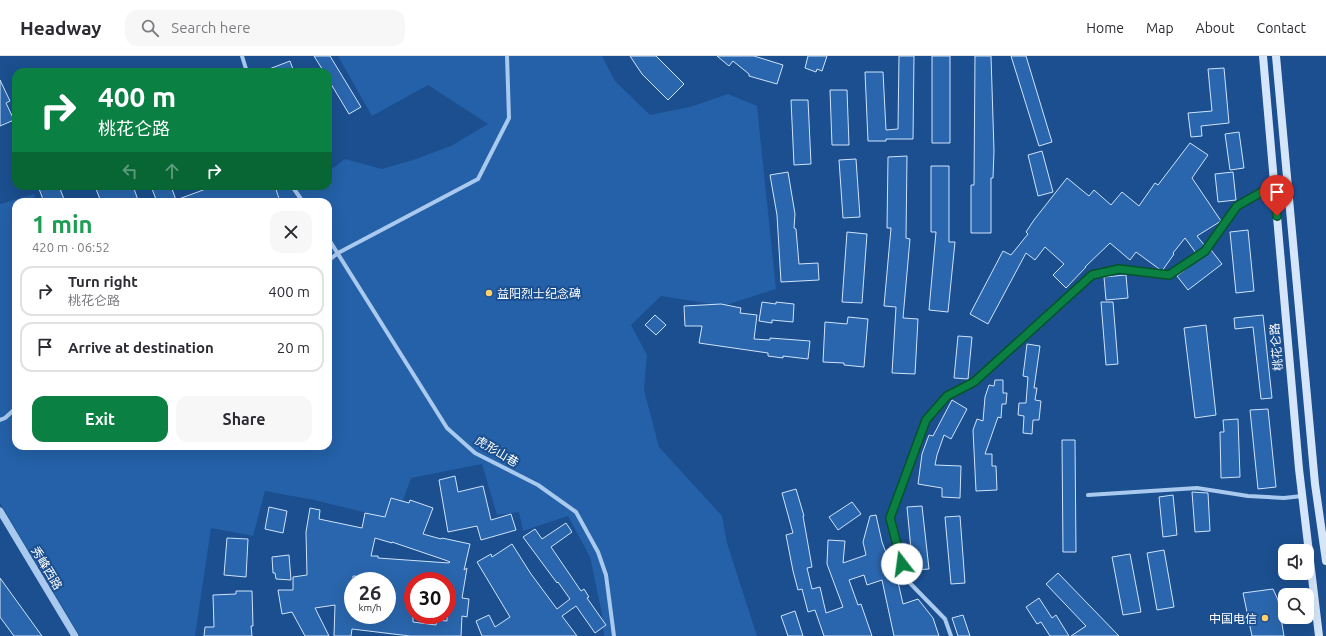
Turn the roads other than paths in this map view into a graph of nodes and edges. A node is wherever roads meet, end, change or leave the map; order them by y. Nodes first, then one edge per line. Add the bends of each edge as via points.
1 (242, 56) edge
2 (507, 56) edge
3 (1263, 56) edge
4 (1276, 56) edge
5 (246, 68) edge
6 (1274, 185) junction
7 (332, 244) edge
8 (338, 253) junction
9 (332, 258) edge
10 (12, 412) edge
11 (0, 420) edge
12 (1088, 495) dead end
13 (1302, 496) junction
14 (0, 511) edge
15 (1319, 514) junction
16 (1326, 528) edge
17 (1326, 561) edge
18 (75, 636) edge
19 (614, 636) edge
20 (951, 636) edge
21 (1319, 636) edge

1 - 5 street
2 - 8 street via 509,118 478,179
3 - 6 main road, 桃花仑路
4 - 15 main road
6 - 13 main road, 桃花仑路
6 - 20 street via 1237,206 1205,251 1169,275 1119,269 1092,275 974,382 947,396 926,420 890,518 906,579 945,619
7 - 8 street, 虎形山巷
8 - 9 street
8 - 19 street, 虎形山巷 via 447,428 475,453 538,485 576,512 598,552 606,575
10 - 11 street
12 - 13 street via 1197,488 1248,496
13 - 21 main road, 桃花仑路
14 - 18 street, 秀峰西路
15 - 16 main road
15 - 17 main road

